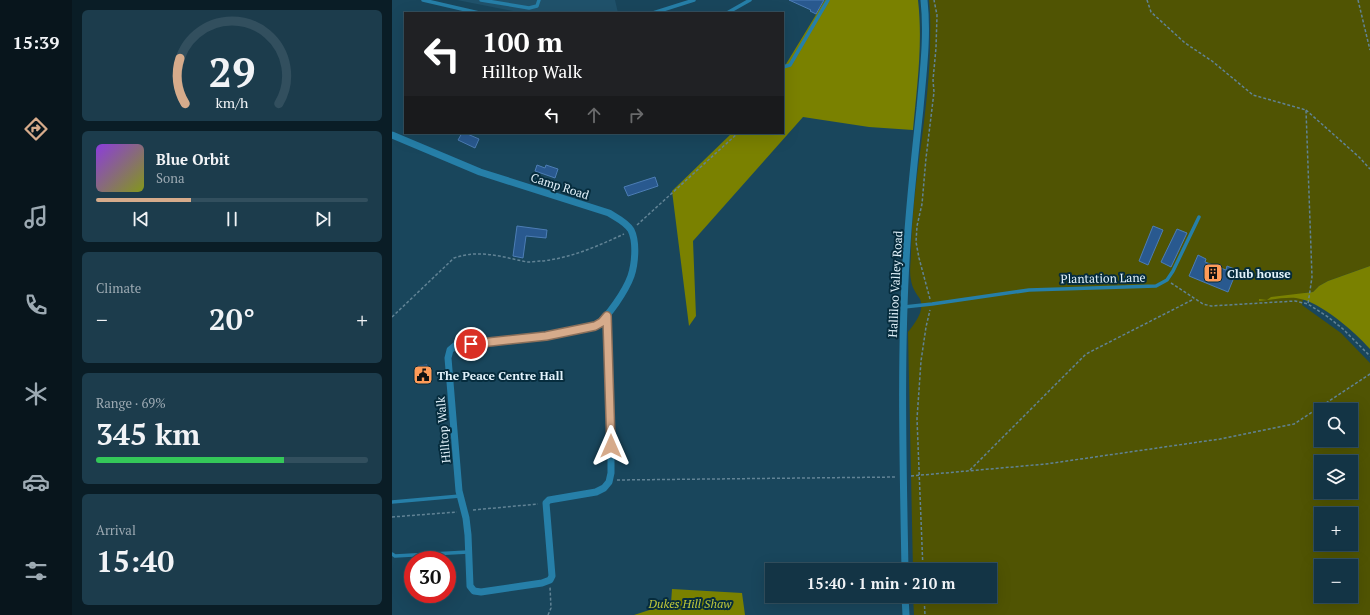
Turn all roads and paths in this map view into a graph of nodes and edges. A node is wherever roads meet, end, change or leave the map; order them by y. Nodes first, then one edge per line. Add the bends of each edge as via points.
1 (423, 0) edge
2 (443, 0) edge
3 (481, 0) edge
4 (539, 0) edge
5 (694, 0) edge
6 (750, 0) edge
7 (828, 0) edge
8 (924, 0) edge
9 (934, 0) edge
10 (1147, 0) edge
11 (1358, 0) edge
12 (441, 4) junction
13 (667, 9) junction
14 (475, 12) edge
15 (656, 12) edge
16 (668, 12) edge
17 (729, 12) edge
18 (1370, 50) edge
19 (784, 67) edge
20 (1306, 110) junction
21 (737, 134) edge
22 (392, 135) edge
23 (1370, 169) edge
24 (1199, 217) dead end
25 (631, 231) junction
26 (1167, 280) junction
27 (1194, 299) junction
28 (932, 304) junction
29 (1308, 304) junction
30 (904, 307) junction
31 (607, 316) junction
32 (392, 317) edge
33 (1370, 356) edge
34 (1370, 374) edge
35 (970, 470) junction
36 (919, 474) junction
37 (903, 477) junction
38 (609, 482) junction
39 (460, 496) junction
40 (392, 502) edge
41 (546, 503) junction
42 (464, 511) junction
43 (392, 517) edge
44 (468, 552) junction
45 (392, 554) edge
46 (905, 563) edge
47 (923, 563) edge
48 (550, 580) junction
49 (905, 603) edge
50 (924, 603) edge
51 (548, 615) edge
52 (906, 615) edge
53 (925, 615) edge

1 - 12 lane
2 - 12 lane
3 - 4 lane via 528,8 537,6
5 - 13 lane
6 - 17 lane
7 - 19 lane via 790,64
8 - 30 street, Halliloo Valley Road via 924,63 911,183
9 - 28 path via 937,15 934,92 916,242
10 - 20 path via 1151,12 1185,43 1212,60 1253,95
11 - 18 path
12 - 14 lane
13 - 15 lane
13 - 16 lane
20 - 23 path
20 - 29 path via 1312,277
21 - 25 path
22 - 25 street, Camp Road via 480,172 609,213 620,219
24 - 26 lane
25 - 31 street via 634,238 631,275
25 - 32 path via 603,244 550,260 527,262 477,253 454,258
26 - 27 path
26 - 28 lane, Plantation Lane via 1156,286 1029,290
27 - 29 path via 1211,306 1295,301
27 - 35 path via 1086,354
28 - 30 lane, Plantation Lane
28 - 36 path via 920,361 917,419
29 - 33 path via 1343,329
30 - 37 street, Halliloo Valley Road
31 - 38 street via 611,433
31 - 39 street, Hilltop Walk via 595,326 546,336 453,347 448,358
34 - 35 path via 1294,424 1220,440 1046,464
35 - 36 path
36 - 37 path
36 - 47 path
37 - 38 path
37 - 46 street, Halliloo Valley Road
38 - 41 street via 596,492 549,500
39 - 40 lane
39 - 42 street, Hilltop Walk
41 - 42 path
41 - 48 street via 552,576
42 - 43 path
42 - 44 street, Hilltop Walk
44 - 45 lane via 394,556
44 - 48 street, Hilltop Walk via 470,586 474,591
48 - 51 path via 551,608
49 - 52 street
50 - 53 path

